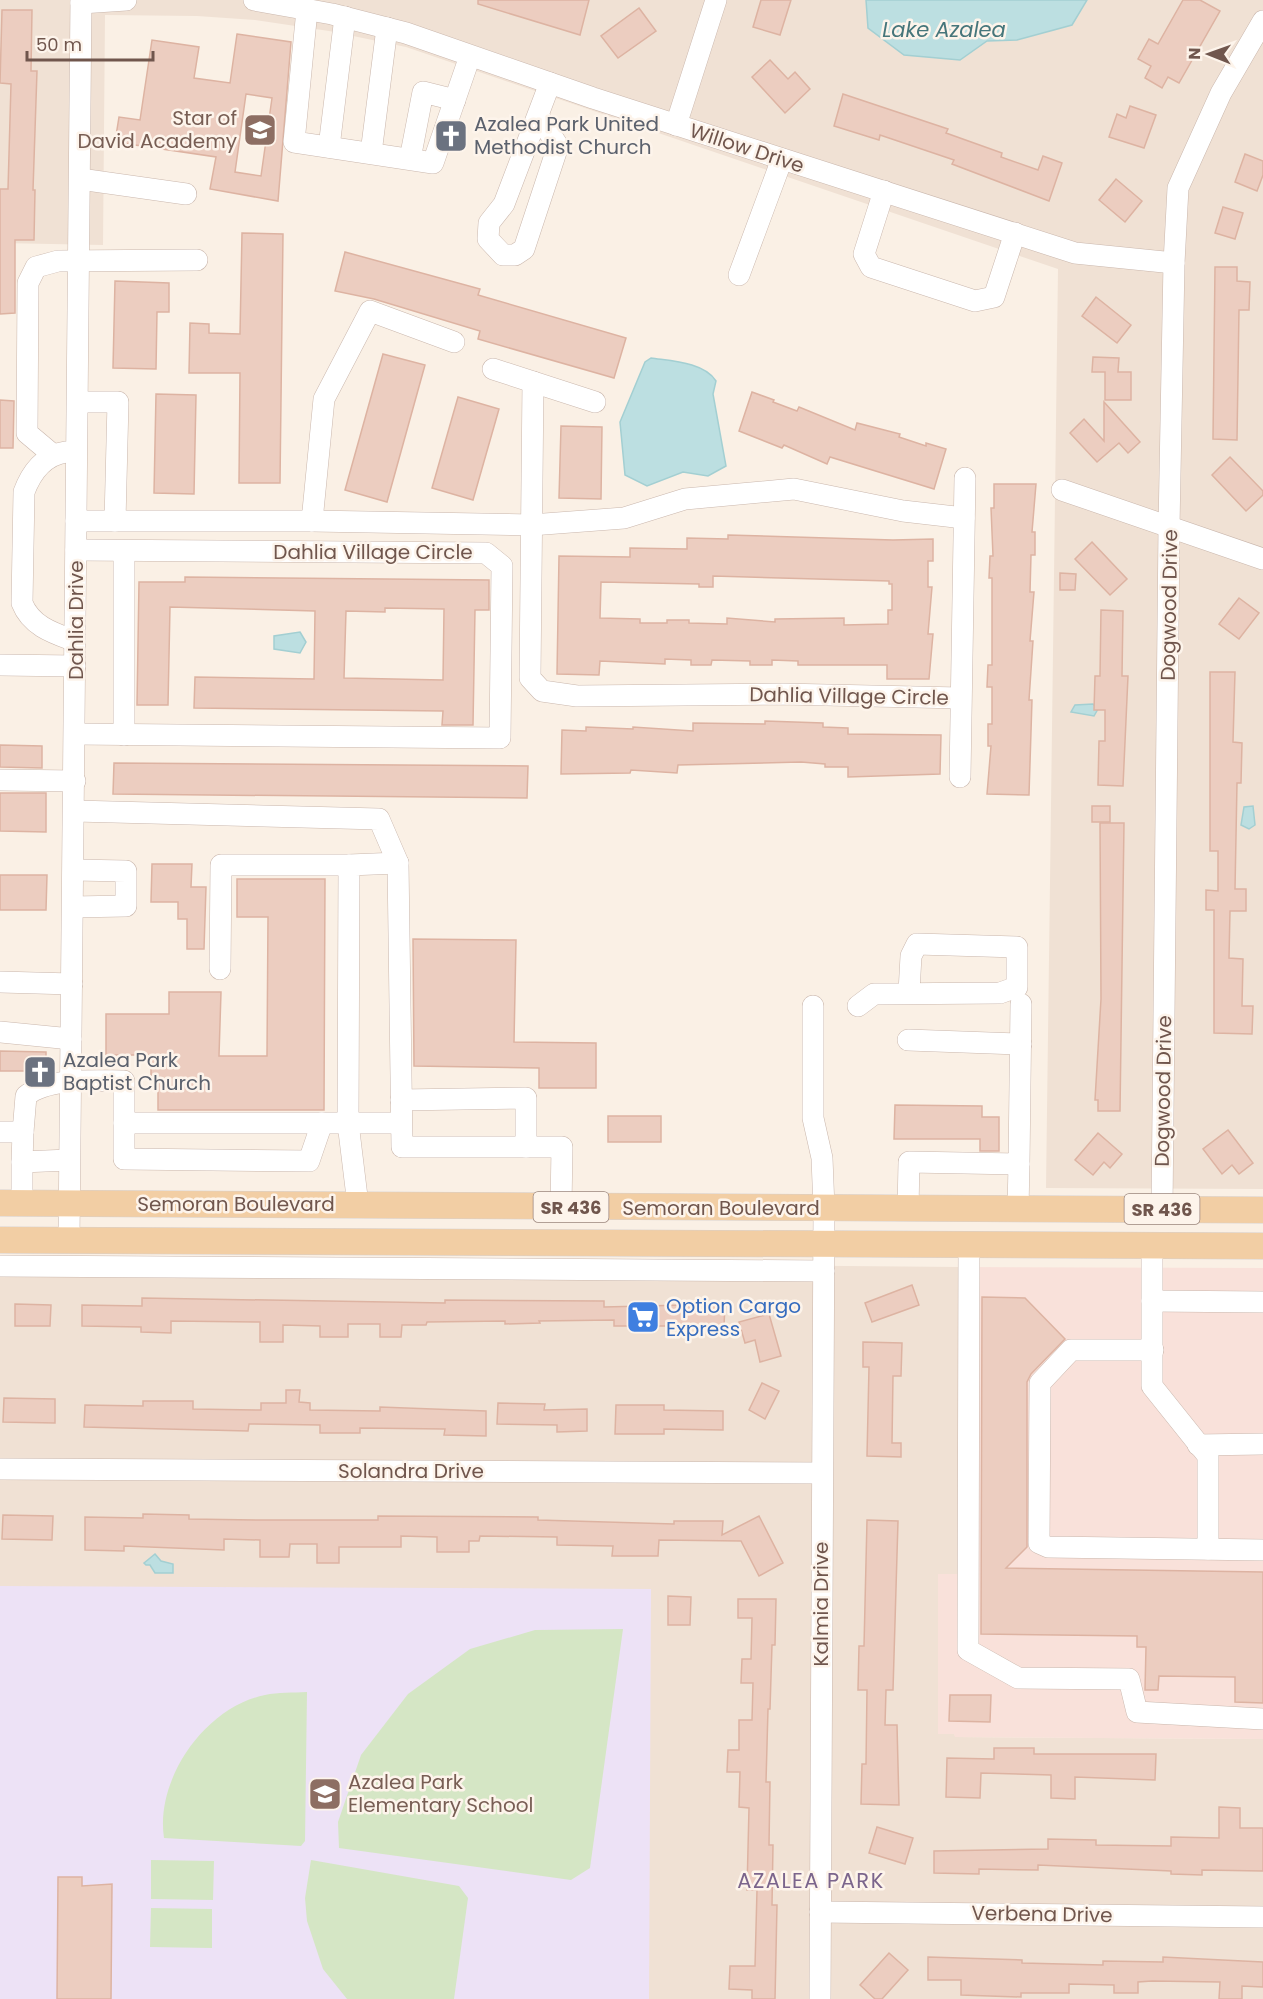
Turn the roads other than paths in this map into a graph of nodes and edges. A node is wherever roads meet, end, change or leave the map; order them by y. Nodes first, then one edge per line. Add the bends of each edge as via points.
1 (126, 0) edge
2 (254, 0) edge
3 (716, 0) edge
4 (81, 1) edge
5 (307, 10) junction
6 (345, 18) junction
7 (1263, 21) edge
8 (387, 28) junction
9 (470, 56) junction
10 (550, 83) junction
11 (455, 100) junction
12 (538, 115) junction
13 (676, 125) junction
14 (329, 147) junction
15 (371, 153) junction
16 (411, 159) junction
17 (782, 159) junction
18 (80, 178) junction
19 (884, 191) junction
20 (186, 194) dead end
21 (1015, 233) junction
22 (79, 260) junction
23 (197, 260) dead end
24 (1174, 263) junction
25 (739, 274) dead end
26 (454, 342) dead end
27 (493, 369) dead end
28 (533, 382) junction
29 (78, 402) junction
30 (595, 402) dead end
31 (77, 450) junction
32 (52, 454) junction
33 (965, 478) dead end
34 (1062, 490) dead end
35 (964, 518) junction
36 (76, 521) junction
37 (115, 521) junction
38 (312, 521) junction
39 (531, 525) junction
40 (1169, 527) junction
41 (76, 550) junction
42 (124, 551) junction
43 (1263, 559) edge
44 (75, 641) junction
45 (0, 665) edge
46 (75, 666) junction
47 (960, 698) junction
48 (75, 734) junction
49 (124, 735) junction
50 (960, 777) dead end
51 (0, 780) edge
52 (75, 782) junction
53 (75, 811) junction
54 (399, 863) junction
55 (349, 865) junction
56 (74, 870) junction
57 (73, 907) junction
58 (220, 969) dead end
59 (0, 982) edge
60 (72, 984) junction
61 (909, 992) junction
62 (1021, 1004) dead end
63 (813, 1006) dead end
64 (858, 1006) dead end
65 (0, 1032) edge
66 (71, 1039) junction
67 (908, 1040) dead end
68 (1021, 1044) junction
69 (70, 1082) junction
70 (401, 1100) junction
71 (124, 1123) junction
72 (322, 1123) junction
73 (348, 1123) junction
74 (402, 1123) junction
75 (0, 1132) edge
76 (23, 1132) junction
77 (526, 1147) junction
78 (69, 1160) junction
79 (22, 1162) junction
80 (1018, 1164) junction
81 (11, 1203) edge
82 (69, 1203) junction
83 (358, 1205) junction
84 (561, 1207) junction
85 (825, 1208) junction
86 (908, 1209) junction
87 (1018, 1209) junction
88 (1162, 1209) junction
89 (1263, 1210) edge
90 (0, 1240) edge
91 (69, 1240) junction
92 (824, 1244) junction
93 (969, 1245) junction
94 (1152, 1246) junction
95 (1263, 1246) edge
96 (0, 1266) edge
97 (824, 1271) junction
98 (1152, 1300) junction
99 (1263, 1302) edge
100 (1153, 1350) junction
101 (1198, 1444) junction
102 (1263, 1444) edge
103 (0, 1469) edge
104 (822, 1473) junction
105 (1208, 1549) junction
106 (1263, 1550) edge
107 (1263, 1719) edge
108 (820, 1912) junction
109 (1263, 1917) edge
110 (820, 1999) edge

1 - 4 street
2 - 5 street, Willow Drive
3 - 13 street
4 - 18 street, Dahlia Drive
5 - 6 street, Willow Drive
5 - 14 street via 294,142
6 - 8 street, Willow Drive
6 - 14 street
7 - 24 street, Dogwood Drive via 1221,93 1178,188
8 - 9 street, Willow Drive
8 - 15 street
9 - 10 street, Willow Drive
9 - 11 street
10 - 12 street
10 - 13 street, Willow Drive
11 - 16 street via 433,163
11 - 16 street via 423,92
12 - 12 street via 504,204 489,223 488,239 503,255 515,255 524,249 558,146
13 - 17 street, Willow Drive
14 - 15 street
15 - 16 street
17 - 19 street, Willow Drive
17 - 25 street
18 - 20 street
18 - 22 street, Dahlia Drive
19 - 21 street, Willow Drive
19 - 21 street via 864,254 871,267 975,301 994,297
21 - 24 street, Willow Drive via 1075,253
22 - 23 street
22 - 29 street, Dahlia Drive
22 - 32 street via 36,267 28,283 27,434
24 - 40 street, Dogwood Drive
26 - 38 street via 370,311 324,399
27 - 28 street
28 - 30 street
28 - 39 street
29 - 31 street, Dahlia Drive
29 - 37 street via 118,402
31 - 32 street
31 - 36 street, Dahlia Drive
32 - 44 street via 29,477 24,492 22,603 26,615 34,622
33 - 35 street
34 - 40 street
35 - 39 street, Dahlia Village Circle via 903,512 794,489 685,500 624,518
35 - 47 street, Dahlia Village Circle
36 - 37 street, Dahlia Village Circle
36 - 41 street, Dahlia Drive
37 - 38 street, Dahlia Village Circle
38 - 39 street, Dahlia Village Circle
39 - 47 street, Dahlia Village Circle via 530,678 542,691 577,696 783,694
40 - 43 street
40 - 88 street, Dogwood Drive
41 - 42 street, Dahlia Village Circle
41 - 44 street, Dahlia Drive
42 - 49 street
42 - 49 street, Dahlia Village Circle via 486,553 502,566 500,738
44 - 46 street, Dahlia Drive
45 - 46 street
46 - 48 street, Dahlia Drive
47 - 50 street
48 - 49 street, Dahlia Village Circle
48 - 52 street, Dahlia Drive
51 - 52 street
52 - 53 street, Dahlia Drive
53 - 54 street via 379,819
53 - 56 street, Dahlia Drive
54 - 55 street
54 - 70 street
55 - 58 street via 221,866
55 - 73 street
56 - 57 street, Dahlia Drive
56 - 57 street via 126,871 126,906
57 - 60 street, Dahlia Drive
59 - 60 street
60 - 66 street, Dahlia Drive
61 - 61 street via 1000,993 1017,987 1017,947 918,944 911,956
61 - 64 street via 874,994
62 - 68 street
63 - 85 street, Kalmia Drive via 813,1118 822,1158
65 - 66 street
66 - 69 street, Dahlia Drive
67 - 68 street
68 - 80 street
69 - 71 street via 124,1081
69 - 76 street via 33,1090 26,1096
69 - 78 street, Dahlia Drive
70 - 74 street
70 - 77 street via 526,1098
71 - 72 street
71 - 72 street via 124,1159 309,1161
72 - 73 street
73 - 74 street
73 - 83 street
74 - 77 street via 402,1147
75 - 76 street
76 - 79 street
77 - 84 street via 562,1147
78 - 79 street
78 - 82 street, Dahlia Drive
79 - 81 street
80 - 86 street via 909,1162
80 - 87 street
81 - 82 main road, Semoran Boulevard / SR 436
82 - 83 main road, Semoran Boulevard / SR 436
82 - 91 street, Dahlia Drive
83 - 84 main road, Semoran Boulevard / SR 436
84 - 85 main road, Semoran Boulevard / SR 436
85 - 86 main road, Semoran Boulevard / SR 436
85 - 92 street, Kalmia Drive
86 - 87 main road, Semoran Boulevard / SR 436
87 - 88 main road, Semoran Boulevard / SR 436
88 - 89 main road, Semoran Boulevard / SR 436
90 - 91 main road, Semoran Boulevard / SR 436
91 - 92 main road, Semoran Boulevard / SR 436
92 - 93 main road, Semoran Boulevard / SR 436
92 - 97 street, Kalmia Drive
93 - 94 main road, Semoran Boulevard / SR 436
93 - 107 street via 968,1650 1018,1678 1130,1679 1137,1712
94 - 95 main road, Semoran Boulevard / SR 436
94 - 98 street
96 - 97 street
97 - 104 street, Kalmia Drive
98 - 99 street
98 - 100 street
100 - 101 street via 1152,1386
100 - 105 street via 1071,1350 1040,1383 1039,1543 1048,1547
101 - 102 street
101 - 105 street via 1208,1456
103 - 104 street, Solandra Drive
104 - 108 street, Kalmia Drive
105 - 106 street
108 - 109 street, Verbena Drive
108 - 110 street, Kalmia Drive

